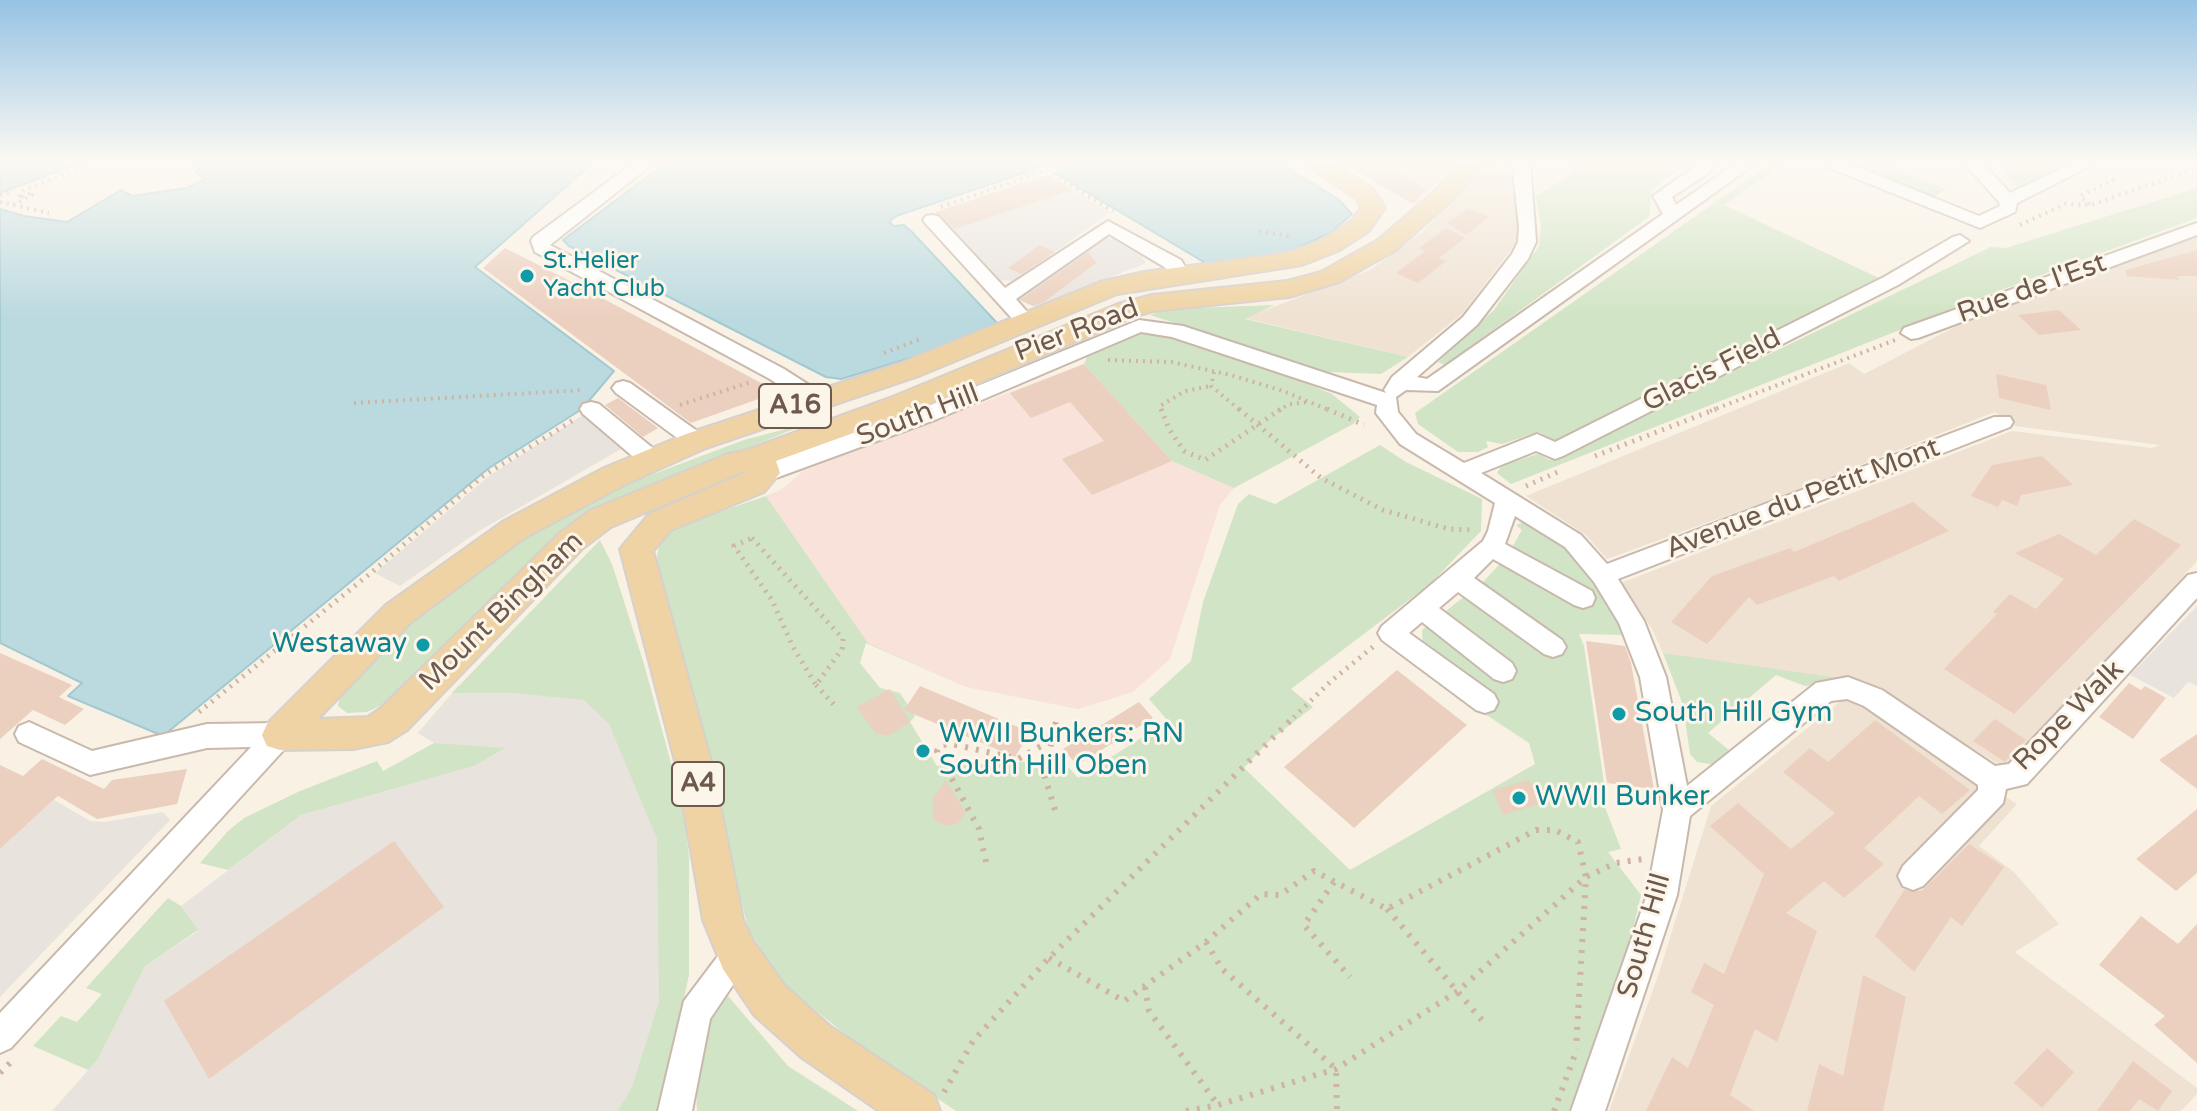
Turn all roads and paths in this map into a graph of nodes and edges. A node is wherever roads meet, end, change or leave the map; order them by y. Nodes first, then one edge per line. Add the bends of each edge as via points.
1 (578, 213) edge
2 (927, 213) edge
3 (1117, 213) edge
4 (1369, 213) edge
5 (1424, 213) edge
6 (1526, 213) edge
7 (1671, 213) edge
8 (1677, 213) edge
9 (1955, 213) edge
10 (2000, 213) edge
11 (2047, 213) edge
12 (1673, 216) junction
13 (932, 220) joint
14 (2015, 228) dead end
15 (2197, 229) edge
16 (1101, 230) junction
17 (1259, 231) dead end
18 (1302, 239) dead end
19 (1960, 241) dead end
20 (1180, 275) junction
21 (1004, 298) junction
22 (1025, 321) junction
23 (1911, 333) joint
24 (1065, 357) junction
25 (1214, 372) junction
26 (777, 374) junction
27 (1211, 386) junction
28 (623, 388) joint
29 (1394, 391) junction
30 (815, 399) junction
31 (1310, 402) junction
32 (354, 403) dead end
33 (591, 409) joint
34 (656, 412) junction
35 (2002, 422) dead end
36 (1260, 425) junction
37 (1364, 425) dead end
38 (696, 441) junction
39 (652, 460) junction
40 (1584, 461) dead end
41 (758, 467) junction
42 (1570, 467) dead end
43 (1460, 473) junction
44 (1507, 499) junction
45 (1496, 539) junction
46 (1603, 575) junction
47 (1457, 579) junction
48 (2197, 582) edge
49 (1583, 598) dead end
50 (1422, 608) junction
51 (1391, 633) junction
52 (1553, 647) dead end
53 (1503, 671) dead end
54 (816, 685) junction
55 (1485, 702) dead end
56 (837, 708) dead end
57 (198, 712) dead end
58 (1056, 722) dead end
59 (1052, 731) junction
60 (29, 734) dead end
61 (280, 735) junction
62 (1991, 779) junction
63 (1055, 810) dead end
64 (1677, 810) junction
65 (1668, 855) junction
66 (986, 862) dead end
67 (1913, 876) dead end
68 (1586, 877) junction
69 (1334, 882) junction
70 (1387, 909) junction
71 (1206, 942) junction
72 (738, 955) junction
73 (1049, 958) junction
74 (1350, 977) dead end
75 (1145, 987) junction
76 (1458, 991) junction
77 (1486, 1025) dead end
78 (0, 1037) edge
79 (1576, 1049) dead end
80 (1336, 1069) junction
81 (953, 1076) dead end
82 (1218, 1105) junction
83 (675, 1111) edge
84 (918, 1111) edge
85 (1186, 1111) edge
86 (1337, 1111) edge
87 (1588, 1111) edge

1 - 26 street via 540,241 542,248
2 - 13 path
3 - 16 path
4 - 20 main road, A16 via 1360,226 1309,255
5 - 41 main road, Pier Road / A4 via 1387,245 1330,277 1289,289 1127,310
6 - 29 street via 1527,242 1521,255 1470,321
7 - 12 street
8 - 12 street
9 - 10 street via 1980,223
11 - 14 path
12 - 29 street via 1431,386
13 - 21 street
15 - 23 street, Rue de l'Est
16 - 20 street via 1174,264
16 - 21 street
17 - 18 path
19 - 43 street, Glacis Field via 1555,451 1537,442
20 - 22 main road, A16 via 1109,288
21 - 22 street
22 - 30 main road, A16 via 911,369
23 - 40 path
24 - 25 path via 1171,362
24 - 29 street, South Hill via 1139,326 1155,327
24 - 41 street, South Hill via 929,414
25 - 27 path
25 - 31 path
26 - 30 street
26 - 34 path
27 - 36 path
27 - 36 path via 1185,391 1160,406 1184,451 1205,460
28 - 32 path
28 - 34 street
29 - 43 street, South Hill via 1387,413 1408,439
30 - 38 main road, A16
31 - 36 path via 1289,404
31 - 37 path
33 - 39 street
33 - 57 path via 483,476
34 - 38 street
35 - 46 street, Avenue du Petit Mont
36 - 45 path via 1321,478 1383,510
38 - 39 main road, A16
39 - 61 main road, A16 via 515,529 414,602
41 - 61 main road, Mount Bingham / A16 via 739,461 600,519 561,551 394,719 375,731
41 - 72 main road, A4 via 753,484 660,522 636,549 694,765 723,920
42 - 44 path
43 - 44 street, South Hill
44 - 45 street
44 - 46 street, South Hill via 1573,541
45 - 47 street
45 - 49 street
46 - 64 street, South Hill via 1631,621 1653,677
47 - 50 street
47 - 52 street
48 - 62 street, Rope Walk via 2017,775
50 - 51 street
50 - 53 street
51 - 55 street
51 - 73 path via 1330,682
54 - 54 path via 772,600 734,546 752,538 843,639 842,649
54 - 56 path
58 - 59 path
59 - 63 path via 1044,774
59 - 66 path via 1043,745 1018,759 952,744 937,751 979,829
60 - 61 street via 90,763 207,736
61 - 78 street
62 - 64 street via 1873,698 1848,688 1825,691
62 - 67 street, Rope Walk via 1993,794
64 - 65 street, South Hill
65 - 68 path via 1616,863
65 - 87 street, South Hill via 1662,895
68 - 70 path via 1578,842 1555,830 1536,830
68 - 76 path
68 - 79 path
69 - 70 path
69 - 71 path via 1314,871 1280,895 1261,894
69 - 74 path via 1304,925
70 - 76 path
71 - 75 path
71 - 80 path via 1222,969
72 - 83 street via 695,1012
72 - 84 main road, A4 via 769,1000 816,1042
73 - 75 path via 1124,1001
73 - 81 path via 973,1041
75 - 82 path via 1149,1011
76 - 77 path
76 - 80 path
80 - 82 path
80 - 86 path
82 - 85 path

